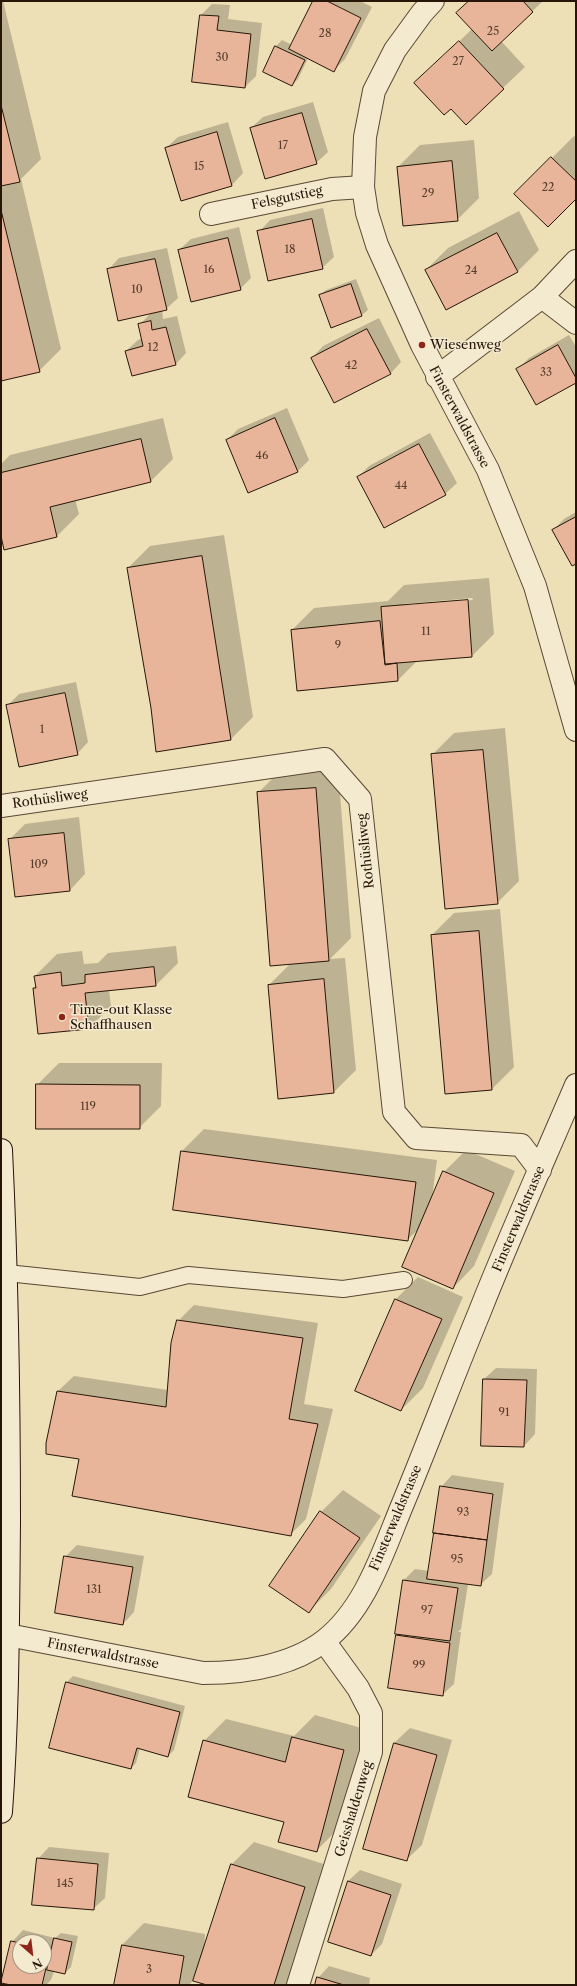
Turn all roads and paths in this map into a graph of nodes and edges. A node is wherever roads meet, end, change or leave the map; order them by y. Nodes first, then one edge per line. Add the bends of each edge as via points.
1 (433, 1) edge
2 (363, 187) junction
3 (211, 214) dead end
4 (576, 261) edge
5 (542, 297) junction
6 (576, 323) edge
7 (437, 377) junction
8 (576, 730) edge
9 (1, 806) edge
10 (576, 1085) edge
11 (1, 1150) edge
12 (540, 1170) junction
13 (7, 1273) junction
14 (404, 1280) dead end
15 (8, 1635) junction
16 (324, 1641) junction
17 (1, 1812) edge
18 (298, 1985) edge

1 - 2 street, Finsterwaldstrasse via 395,50 374,91 365,138
2 - 3 street, Felsgutstieg via 332,189
2 - 7 street, Finsterwaldstrasse via 367,213 377,246
4 - 5 street
5 - 6 street
5 - 7 street
7 - 8 street, Finsterwaldstrasse via 488,470 535,586
9 - 12 street, Rothüsliweg via 325,759 360,799 394,1112 416,1138 521,1145
10 - 12 street, Finsterwaldstrasse
11 - 13 street
12 - 16 street, Finsterwaldstrasse via 480,1308 374,1571 358,1602
13 - 14 lane via 140,1287 188,1275 343,1290
13 - 15 street
15 - 16 street, Finsterwaldstrasse via 203,1673 229,1673 279,1662 302,1654
15 - 17 street
16 - 18 street, Geisshaldenweg via 358,1688 371,1713 371,1752

